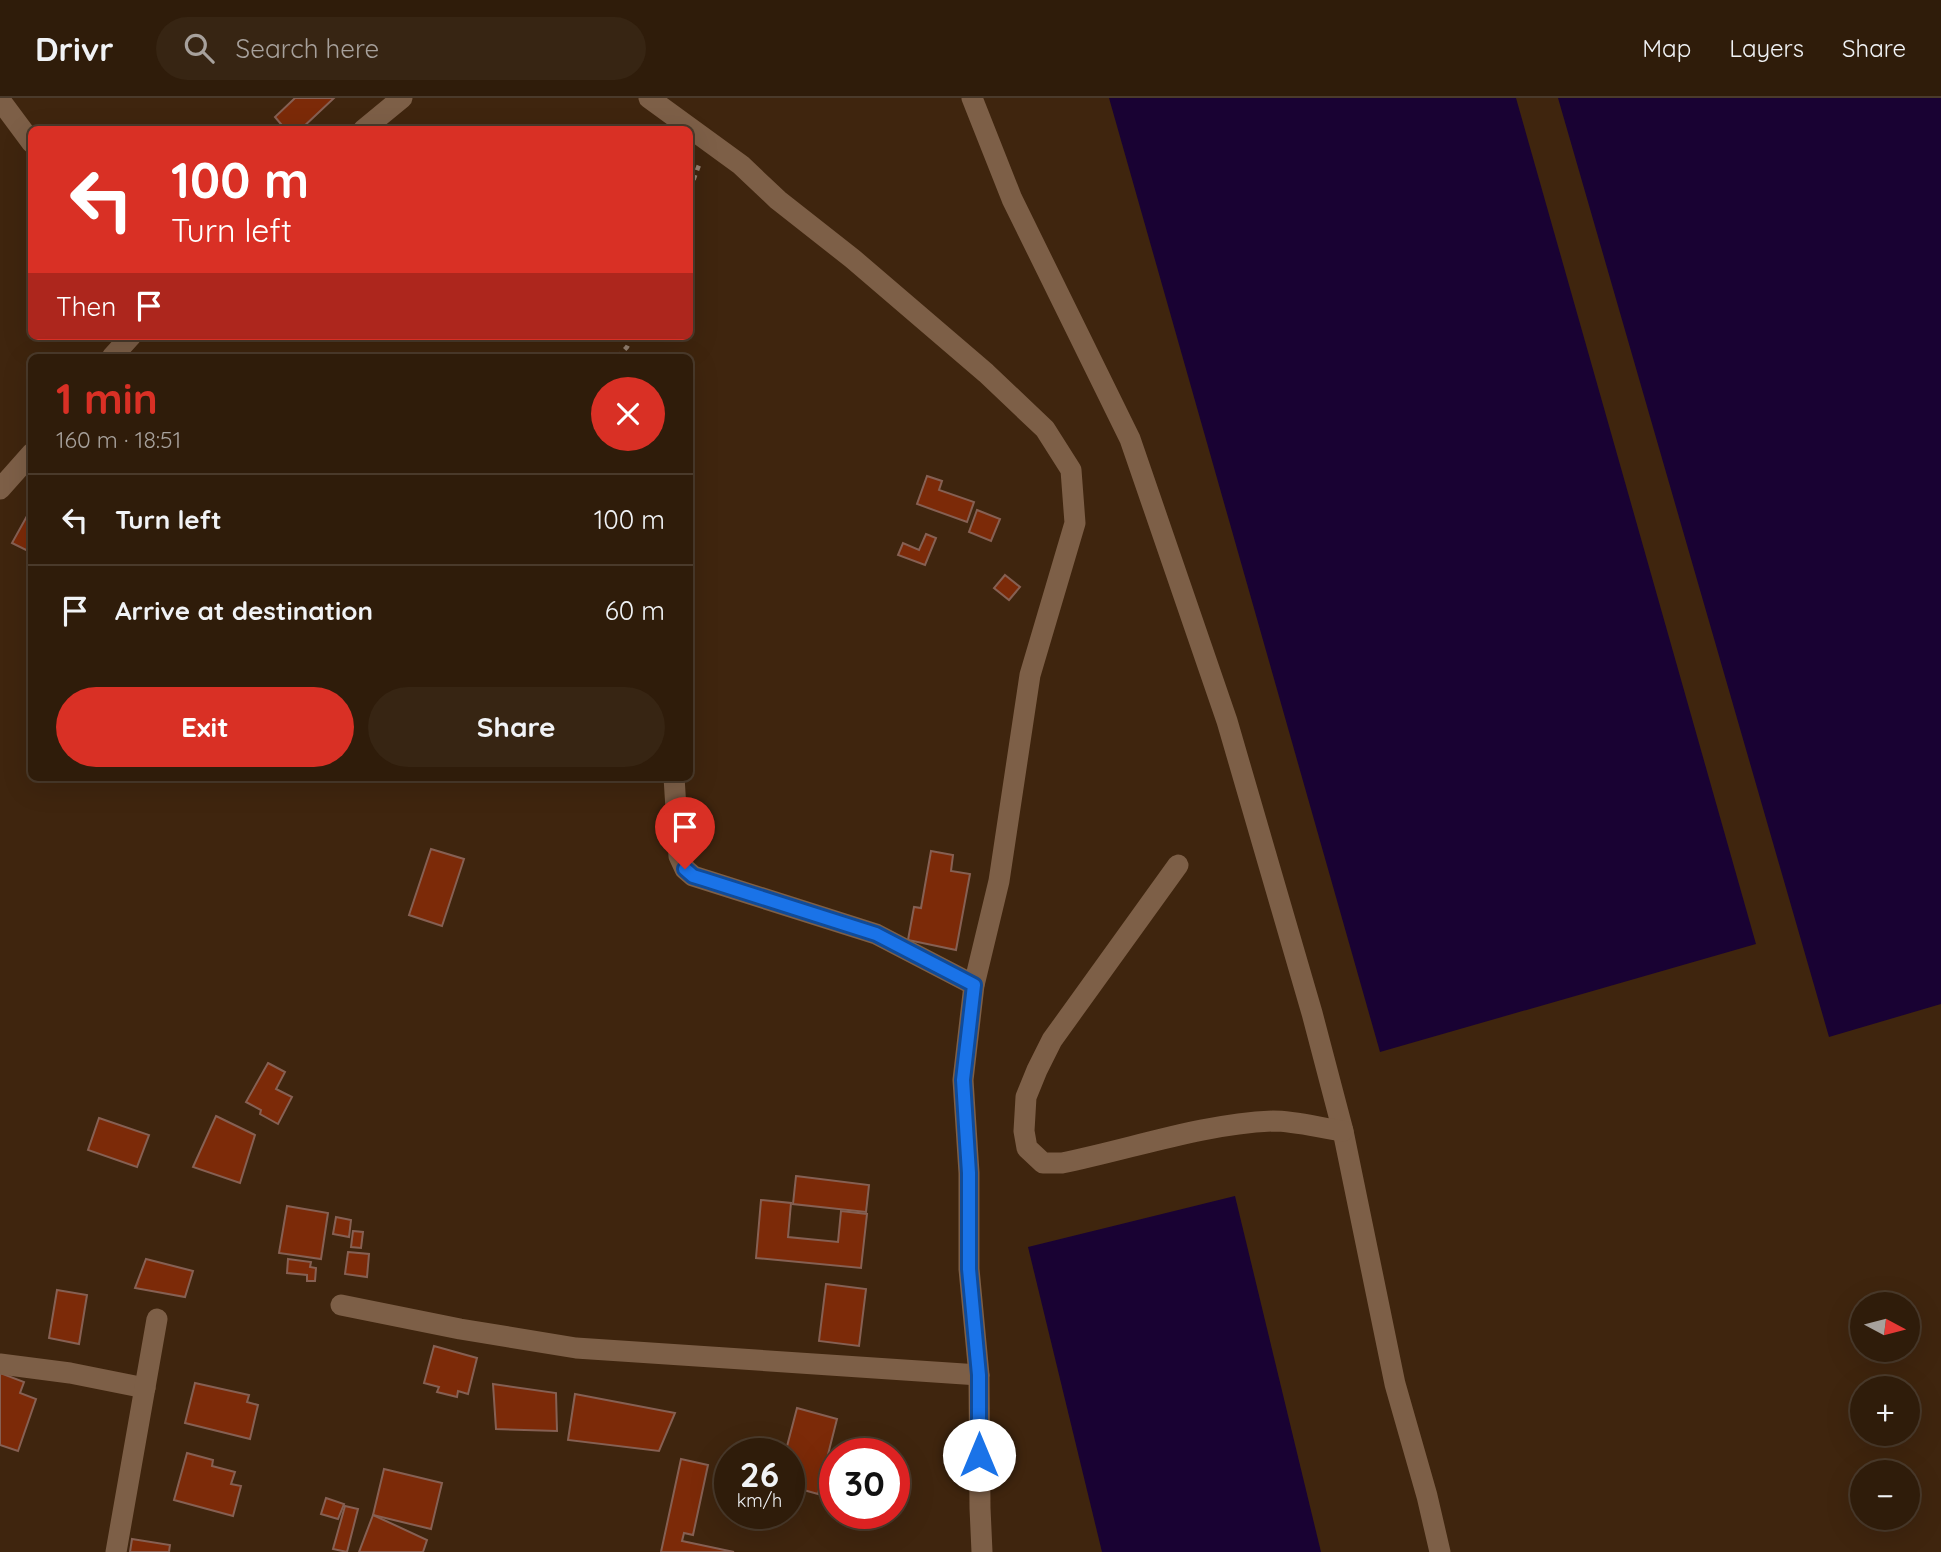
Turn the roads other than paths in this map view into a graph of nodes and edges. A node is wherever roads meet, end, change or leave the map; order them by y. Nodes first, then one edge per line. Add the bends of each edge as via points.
1 (401, 98) edge
2 (649, 98) edge
3 (972, 98) edge
4 (0, 100) edge
5 (368, 126) edge
6 (687, 126) edge
7 (693, 130) edge
8 (28, 138) edge
9 (127, 340) edge
10 (115, 354) edge
11 (28, 458) edge
12 (0, 489) edge
13 (674, 781) edge
14 (1178, 865) dead end
15 (974, 985) junction
16 (1342, 1131) junction
17 (341, 1305) dead end
18 (157, 1320) dead end
19 (0, 1364) edge
20 (979, 1375) junction
21 (145, 1388) junction
22 (116, 1552) edge
23 (982, 1552) edge
24 (1440, 1552) edge

1 - 5 street
2 - 6 street
3 - 16 street via 1012,199 1130,439 1227,721
4 - 8 street
7 - 15 street via 741,165 986,373 1045,429 1071,470 1075,523 1030,675 999,881
9 - 10 street
11 - 12 street
13 - 15 street via 679,856 693,876 876,934
14 - 16 street via 1052,1041 1026,1097 1027,1148 1043,1163 1062,1163 1231,1125 1276,1121
15 - 20 street via 963,1080 969,1269
16 - 24 street via 1395,1384
17 - 20 street via 576,1348
18 - 21 street
19 - 21 street
20 - 23 street
21 - 22 street

